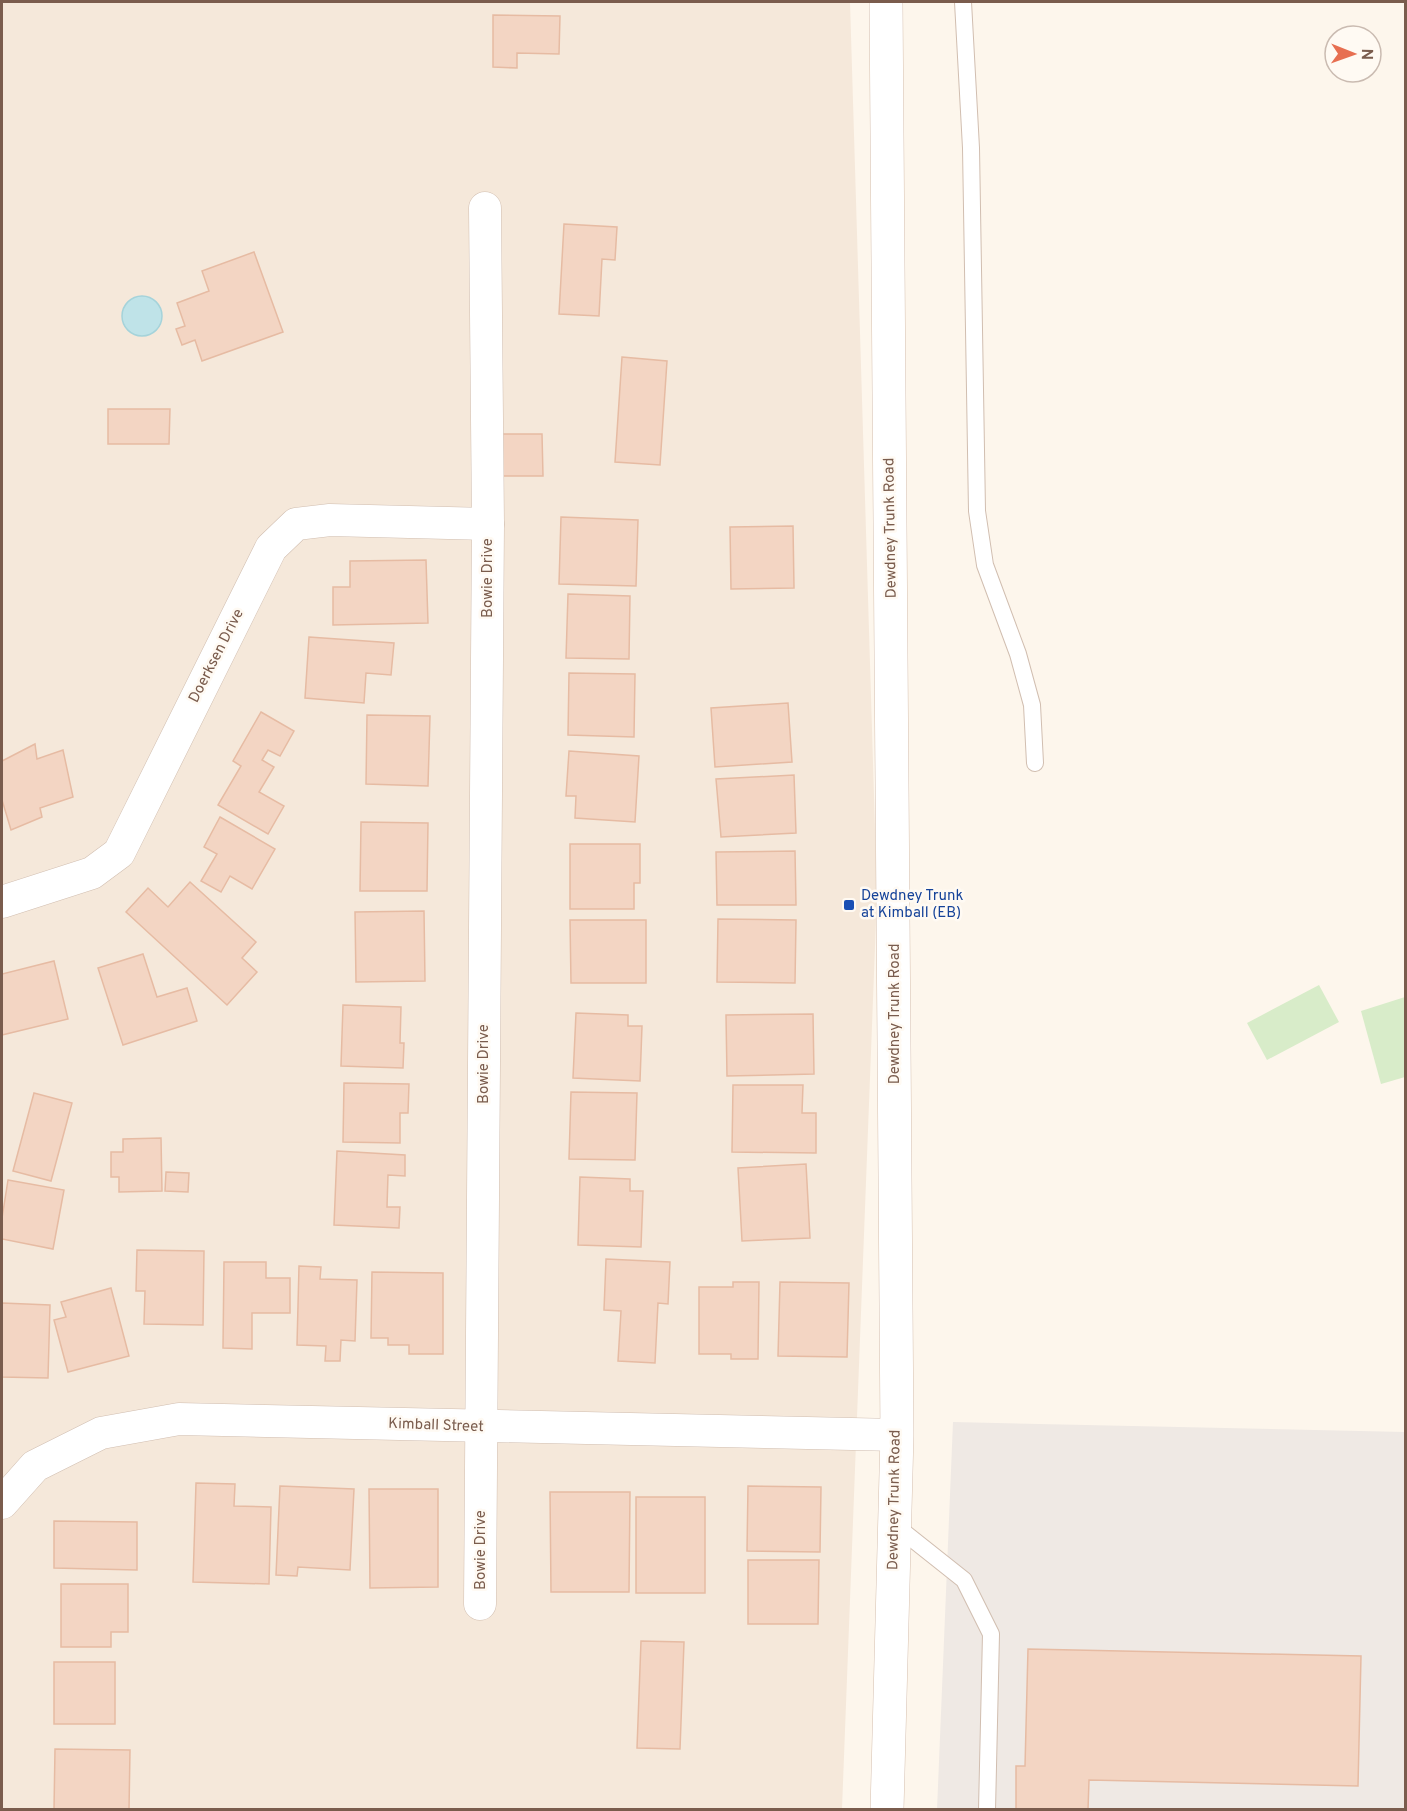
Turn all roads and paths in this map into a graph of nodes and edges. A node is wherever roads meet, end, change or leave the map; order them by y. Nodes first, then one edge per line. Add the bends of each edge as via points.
1 (886, 2) edge
2 (963, 2) edge
3 (485, 208) dead end
4 (488, 524) junction
5 (1035, 763) dead end
6 (2, 902) edge
7 (481, 1427) junction
8 (897, 1435) junction
9 (2, 1503) edge
10 (896, 1527) junction
11 (480, 1604) dead end
12 (887, 1809) edge
13 (987, 1809) edge

1 - 8 main road, Dewdney Trunk Road
2 - 5 lane via 971,148 977,511 985,565 1032,705
3 - 4 street, Bowie Drive
4 - 6 street, Doerksen Drive via 330,520 296,525 271,548 119,853 92,873
4 - 7 street, Bowie Drive
7 - 8 street, Kimball Street
7 - 9 street, Kimball Street via 179,1419 101,1433 35,1466
7 - 11 street, Bowie Drive
8 - 10 main road, Dewdney Trunk Road
10 - 12 main road, Dewdney Trunk Road
10 - 13 lane via 964,1580 991,1634

